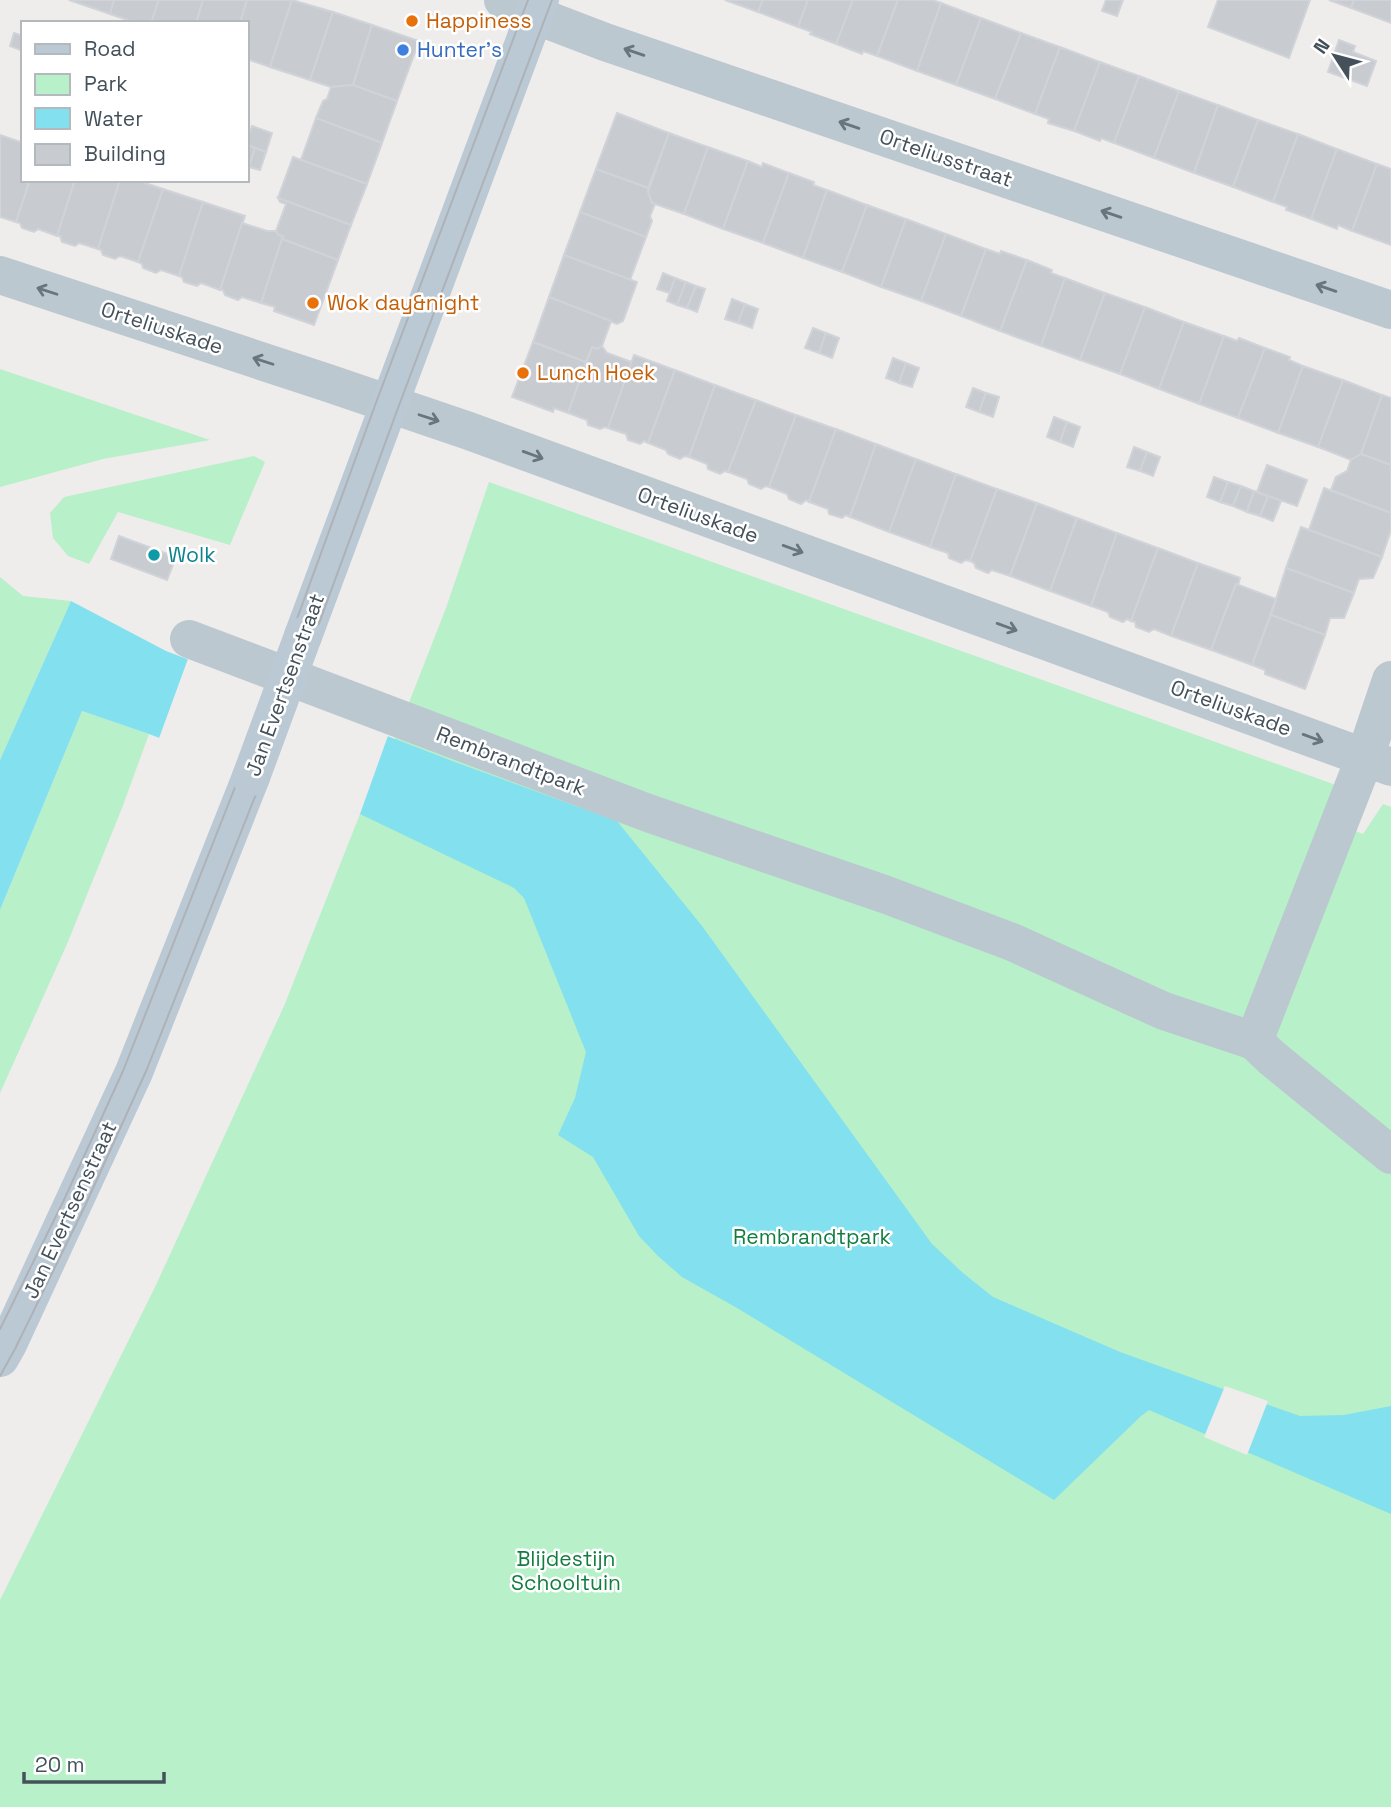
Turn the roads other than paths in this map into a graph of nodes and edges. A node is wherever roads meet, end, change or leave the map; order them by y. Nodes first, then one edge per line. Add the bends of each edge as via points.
1 (526, 5) edge
2 (0, 275) edge
3 (1391, 310) edge
4 (389, 405) junction
5 (189, 639) dead end
6 (1391, 680) edge
7 (1378, 762) edge
8 (1254, 1041) junction
9 (1391, 1155) edge
10 (0, 1358) edge

3 -> 1 street, Orteliusstraat via 605,42
1 - 4 street, Jan Evertsenstraat
4 -> 2 street, Orteliuskade
4 -> 7 street, Orteliuskade
4 - 10 street, Jan Evertsenstraat, bridge via 251,777 134,1072
5 - 8 street, Rembrandtpark via 648,813 1012,942 1164,1011
6 - 7 street
7 - 8 street
8 - 9 street, Rembrandtpark

